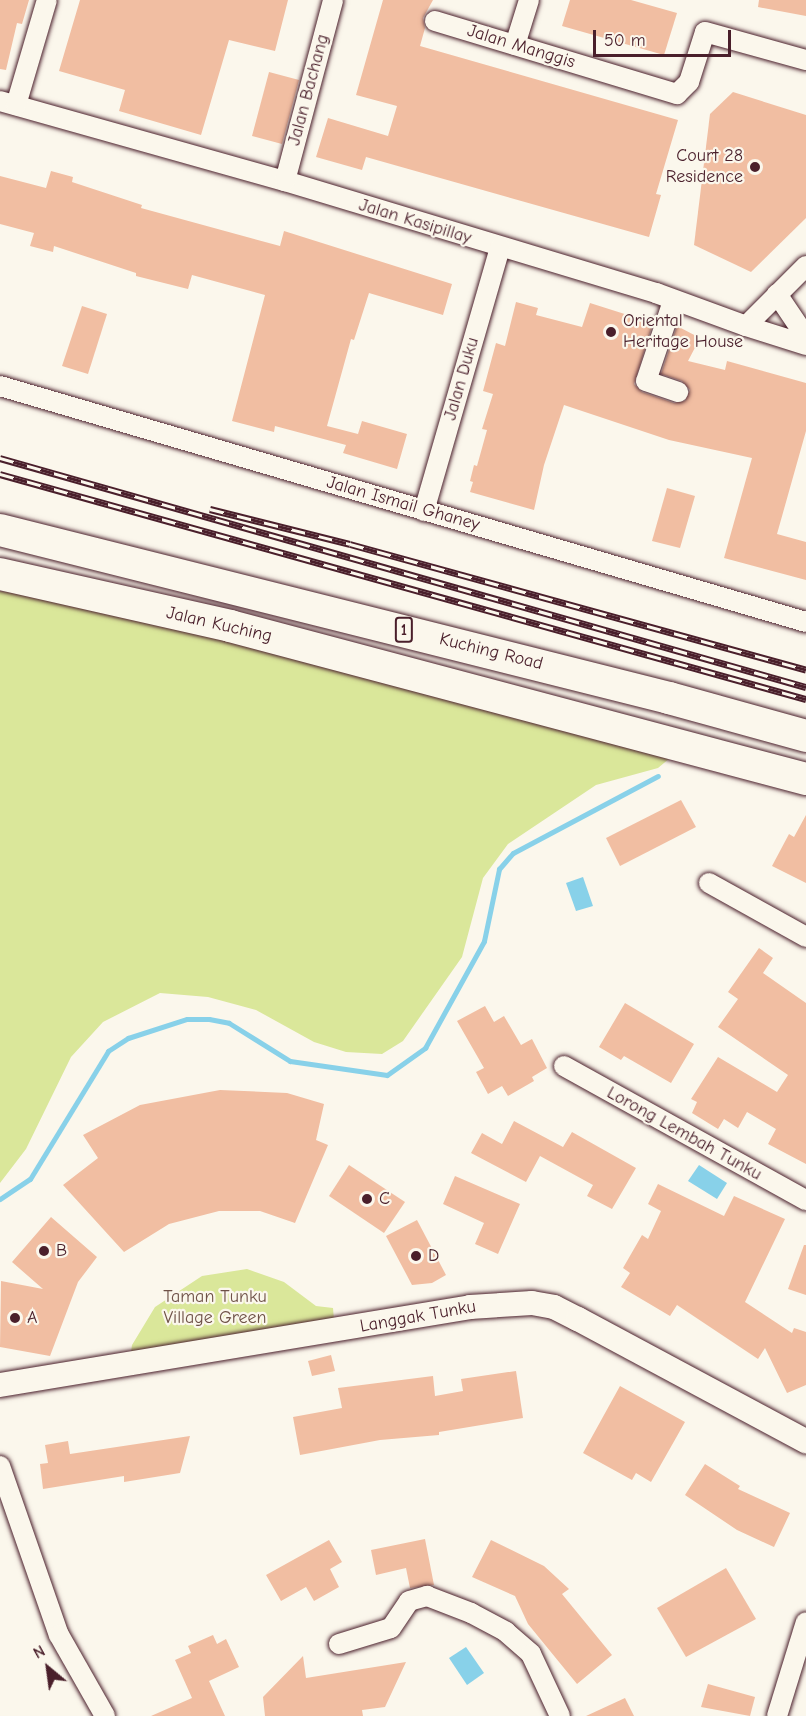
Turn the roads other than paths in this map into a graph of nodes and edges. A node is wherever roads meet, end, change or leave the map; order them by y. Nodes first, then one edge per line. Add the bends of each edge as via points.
1 (47, 0) edge
2 (333, 0) edge
3 (529, 0) edge
4 (435, 21) dead end
5 (515, 45) junction
6 (806, 60) edge
7 (8, 103) edge
8 (285, 181) junction
9 (500, 248) junction
10 (806, 266) edge
11 (777, 294) junction
12 (673, 301) junction
13 (746, 326) junction
14 (806, 337) edge
15 (806, 345) edge
16 (0, 386) edge
17 (678, 392) dead end
18 (424, 511) junction
19 (0, 530) edge
20 (0, 574) edge
21 (806, 622) edge
22 (806, 736) edge
23 (806, 779) edge
24 (709, 883) dead end
25 (806, 936) edge
26 (564, 1066) dead end
27 (806, 1200) edge
28 (0, 1385) edge
29 (806, 1441) edge
30 (0, 1466) edge
31 (0, 1473) edge
32 (806, 1622) edge
33 (339, 1644) dead end
34 (105, 1716) edge
35 (560, 1716) edge
36 (777, 1716) edge

1 - 7 street
2 - 8 street, Jalan Bachang
3 - 5 street
4 - 5 street, Jalan Manggis
5 - 6 street, Jalan Manggis via 677,94 689,82 705,33
7 - 8 street, Jalan Kasipillay
8 - 9 street, Jalan Kasipillay
9 - 12 street, Jalan Kasipillay
9 - 18 street, Jalan Duku
10 - 11 street
11 - 13 street
11 - 14 street
12 - 13 street, Jalan Kasipillay
12 - 17 street via 645,381
13 - 15 street, Jalan Kasipillay
16 - 18 street, Jalan Ismail Ghaney
18 - 21 street, Jalan Ismail Ghaney
19 - 22 highway, Kuching Road / 1 via 635,689
20 - 23 highway, 1 via 230,626
24 - 25 street
26 - 27 street, Lorong Lembah Tunku
28 - 29 street, Langgak Tunku via 470,1307 532,1303 554,1307 578,1319
30 - 31 street
31 - 34 street via 59,1635
32 - 36 street
33 - 35 street via 378,1636 391,1628 409,1601 427,1596 506,1632 531,1654

